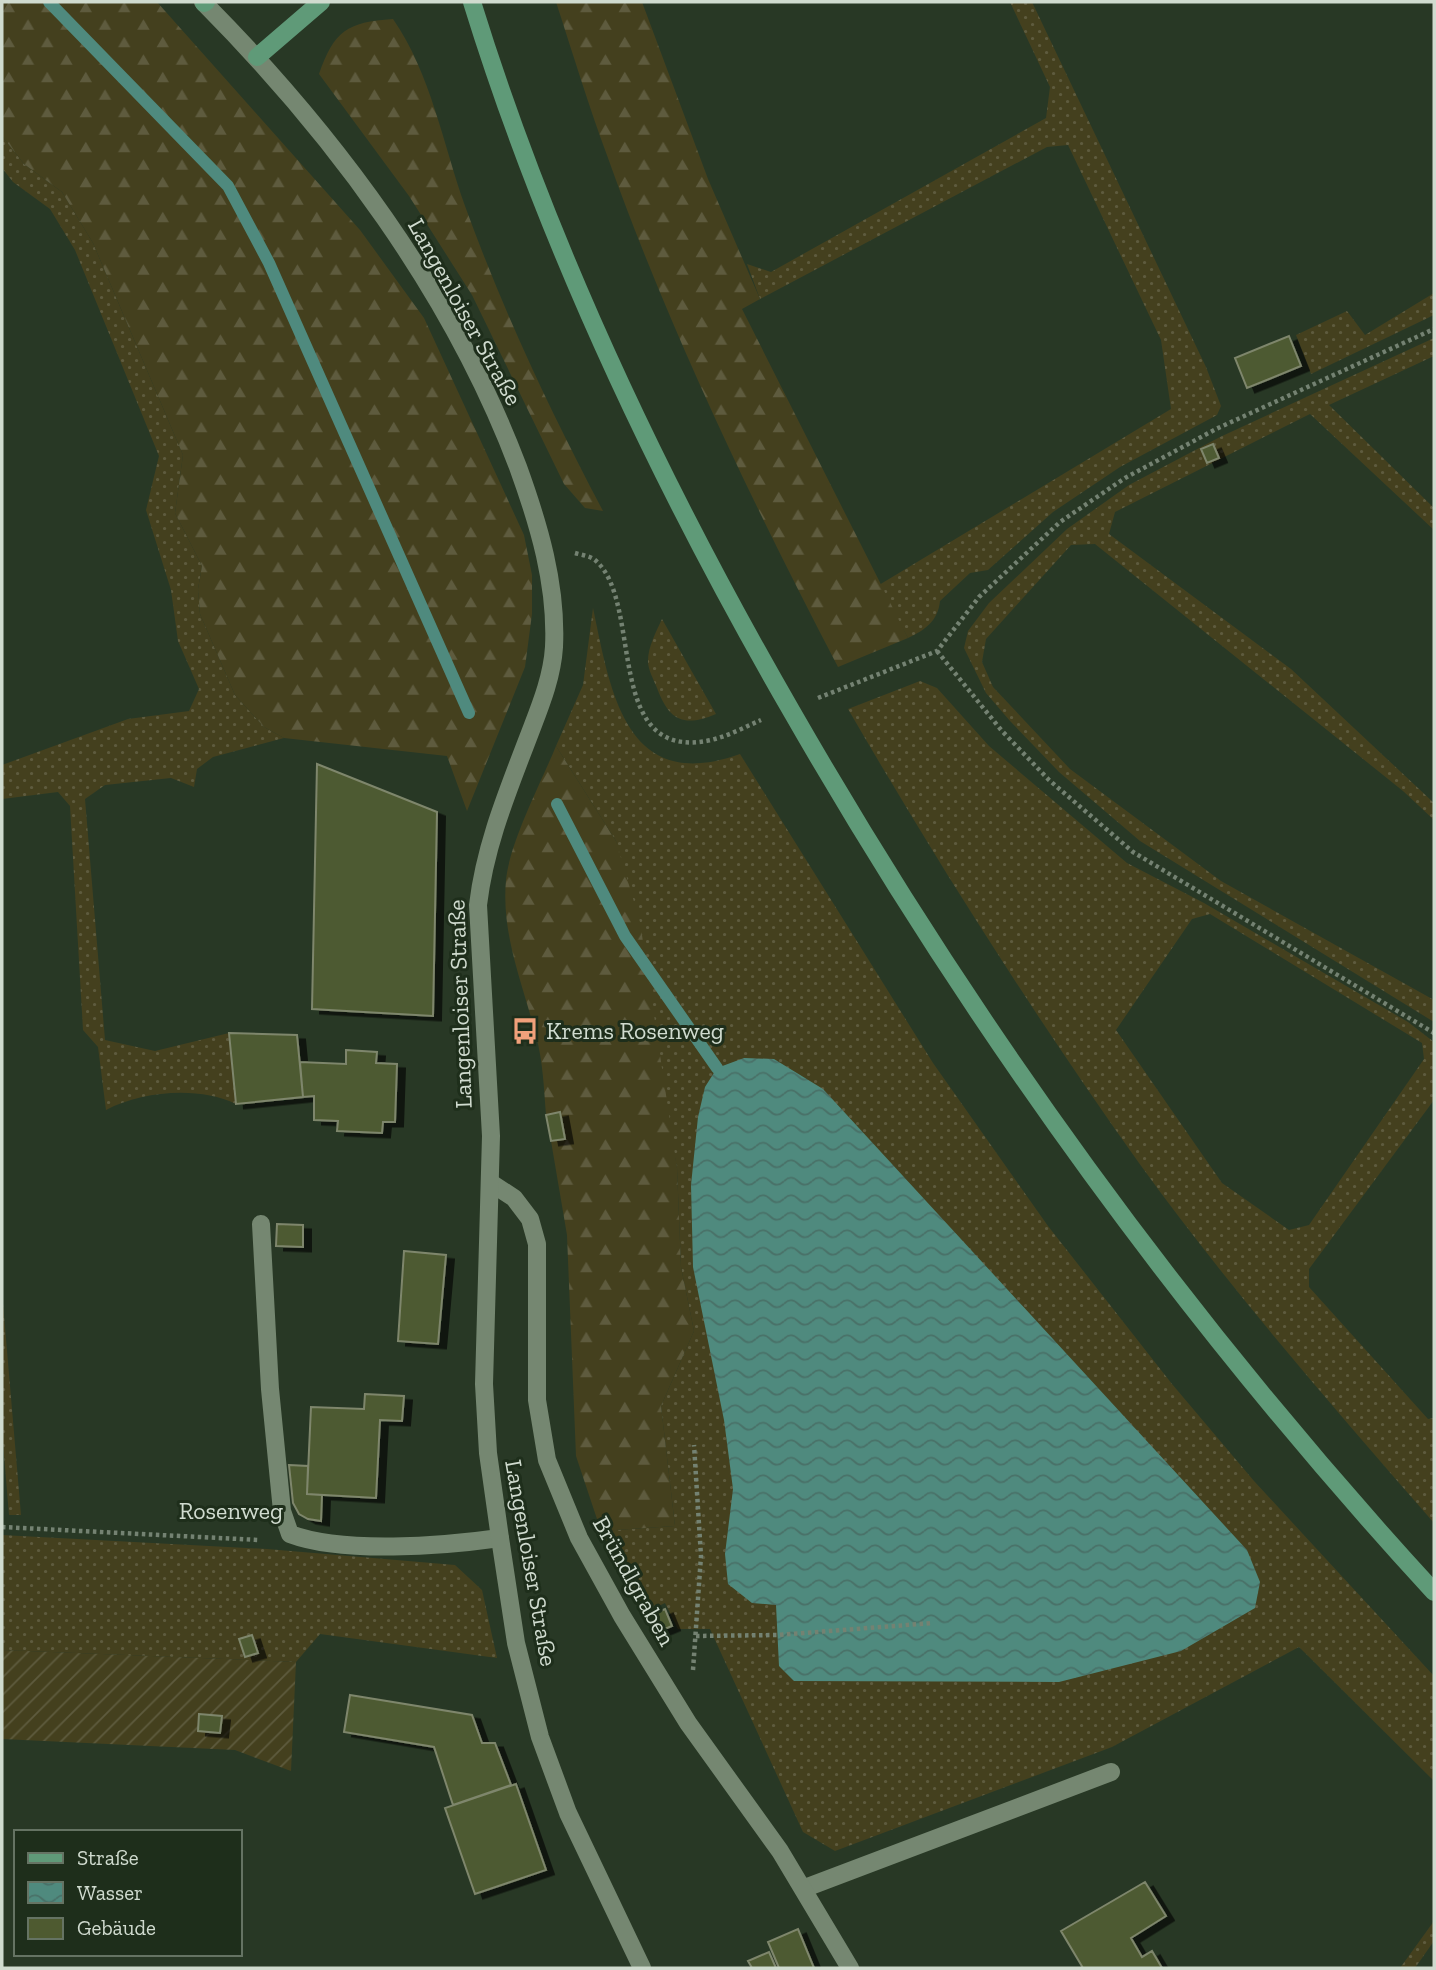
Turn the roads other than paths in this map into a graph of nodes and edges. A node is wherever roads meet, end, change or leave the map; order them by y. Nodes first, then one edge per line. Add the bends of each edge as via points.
1 (204, 2) edge
2 (321, 2) edge
3 (472, 2) edge
4 (257, 57) junction
5 (491, 1183) junction
6 (261, 1224) dead end
7 (500, 1538) junction
8 (1434, 1592) edge
9 (1111, 1772) dead end
10 (805, 1888) junction
11 (642, 1968) edge
12 (850, 1968) edge

1 - 4 street, Langenloiser Straße
2 - 4 main road
3 - 8 main road via 573,276 644,437 710,569 842,800 988,1029 1107,1200 1237,1365
4 - 5 street, Langenloiser Straße via 325,140 415,264 484,386 547,557 554,649 547,687 493,831 482,874 478,929
5 - 7 street, Langenloiser Straße via 484,1384
5 - 10 street, Bründlgraben via 514,1198 530,1219 537,1244 537,1401 547,1460 579,1538 688,1723
6 - 7 street, Rosenweg via 270,1389 282,1511 290,1534 313,1543 443,1546
7 - 11 street, Langenloiser Straße via 516,1643 540,1737 574,1826
9 - 10 street
10 - 12 street, Bründlgraben

